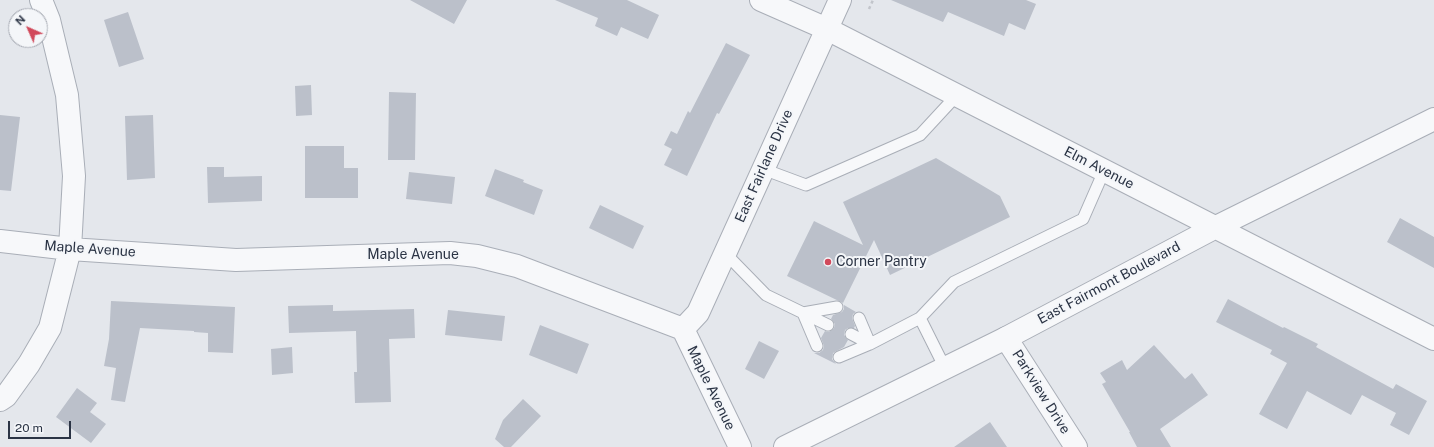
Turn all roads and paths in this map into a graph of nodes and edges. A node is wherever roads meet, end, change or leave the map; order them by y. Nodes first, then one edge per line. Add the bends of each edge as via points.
1 (41, 0) edge
2 (761, 0) edge
3 (840, 0) edge
4 (873, 0) edge
5 (868, 9) dead end
6 (827, 29) junction
7 (957, 96) junction
8 (1434, 119) edge
9 (763, 169) junction
10 (1104, 171) junction
11 (1216, 227) junction
12 (0, 242) edge
13 (70, 249) junction
14 (725, 253) junction
15 (837, 307) dead end
16 (803, 313) junction
17 (859, 318) dead end
18 (920, 318) junction
19 (828, 325) dead end
20 (683, 329) junction
21 (851, 334) dead end
22 (1006, 338) junction
23 (1434, 339) edge
24 (870, 344) junction
25 (817, 346) dead end
26 (839, 357) dead end
27 (945, 368) junction
28 (0, 400) edge
29 (740, 447) edge
30 (785, 447) edge
31 (1076, 447) edge

1 - 13 street via 49,20 67,95 74,176
2 - 6 street, Elm Avenue
3 - 6 street, East Fairlane Drive
4 - 5 path
6 - 7 street, Elm Avenue
6 - 9 street, East Fairlane Drive
7 - 9 lane via 920,135 806,185
7 - 10 street, Elm Avenue
8 - 11 street, East Fairmont Boulevard
9 - 14 street, East Fairlane Drive
10 - 11 street, Elm Avenue
10 - 18 lane via 1083,219 954,282
11 - 22 street, East Fairmont Boulevard
11 - 23 street, Elm Avenue
12 - 13 street, Maple Avenue
13 - 20 street, Maple Avenue via 236,260 443,253 478,256 517,266
13 - 28 street via 50,328 29,364 6,396
14 - 16 lane via 766,294
14 - 20 street, East Fairlane Drive via 698,313
15 - 16 lane
16 - 19 lane
16 - 25 lane
17 - 24 lane
18 - 24 lane
18 - 27 lane
20 - 29 street, Maple Avenue
21 - 24 lane
22 - 27 street, East Fairmont Boulevard
22 - 31 street, Parkview Drive
24 - 26 lane
27 - 30 street, East Fairmont Boulevard

